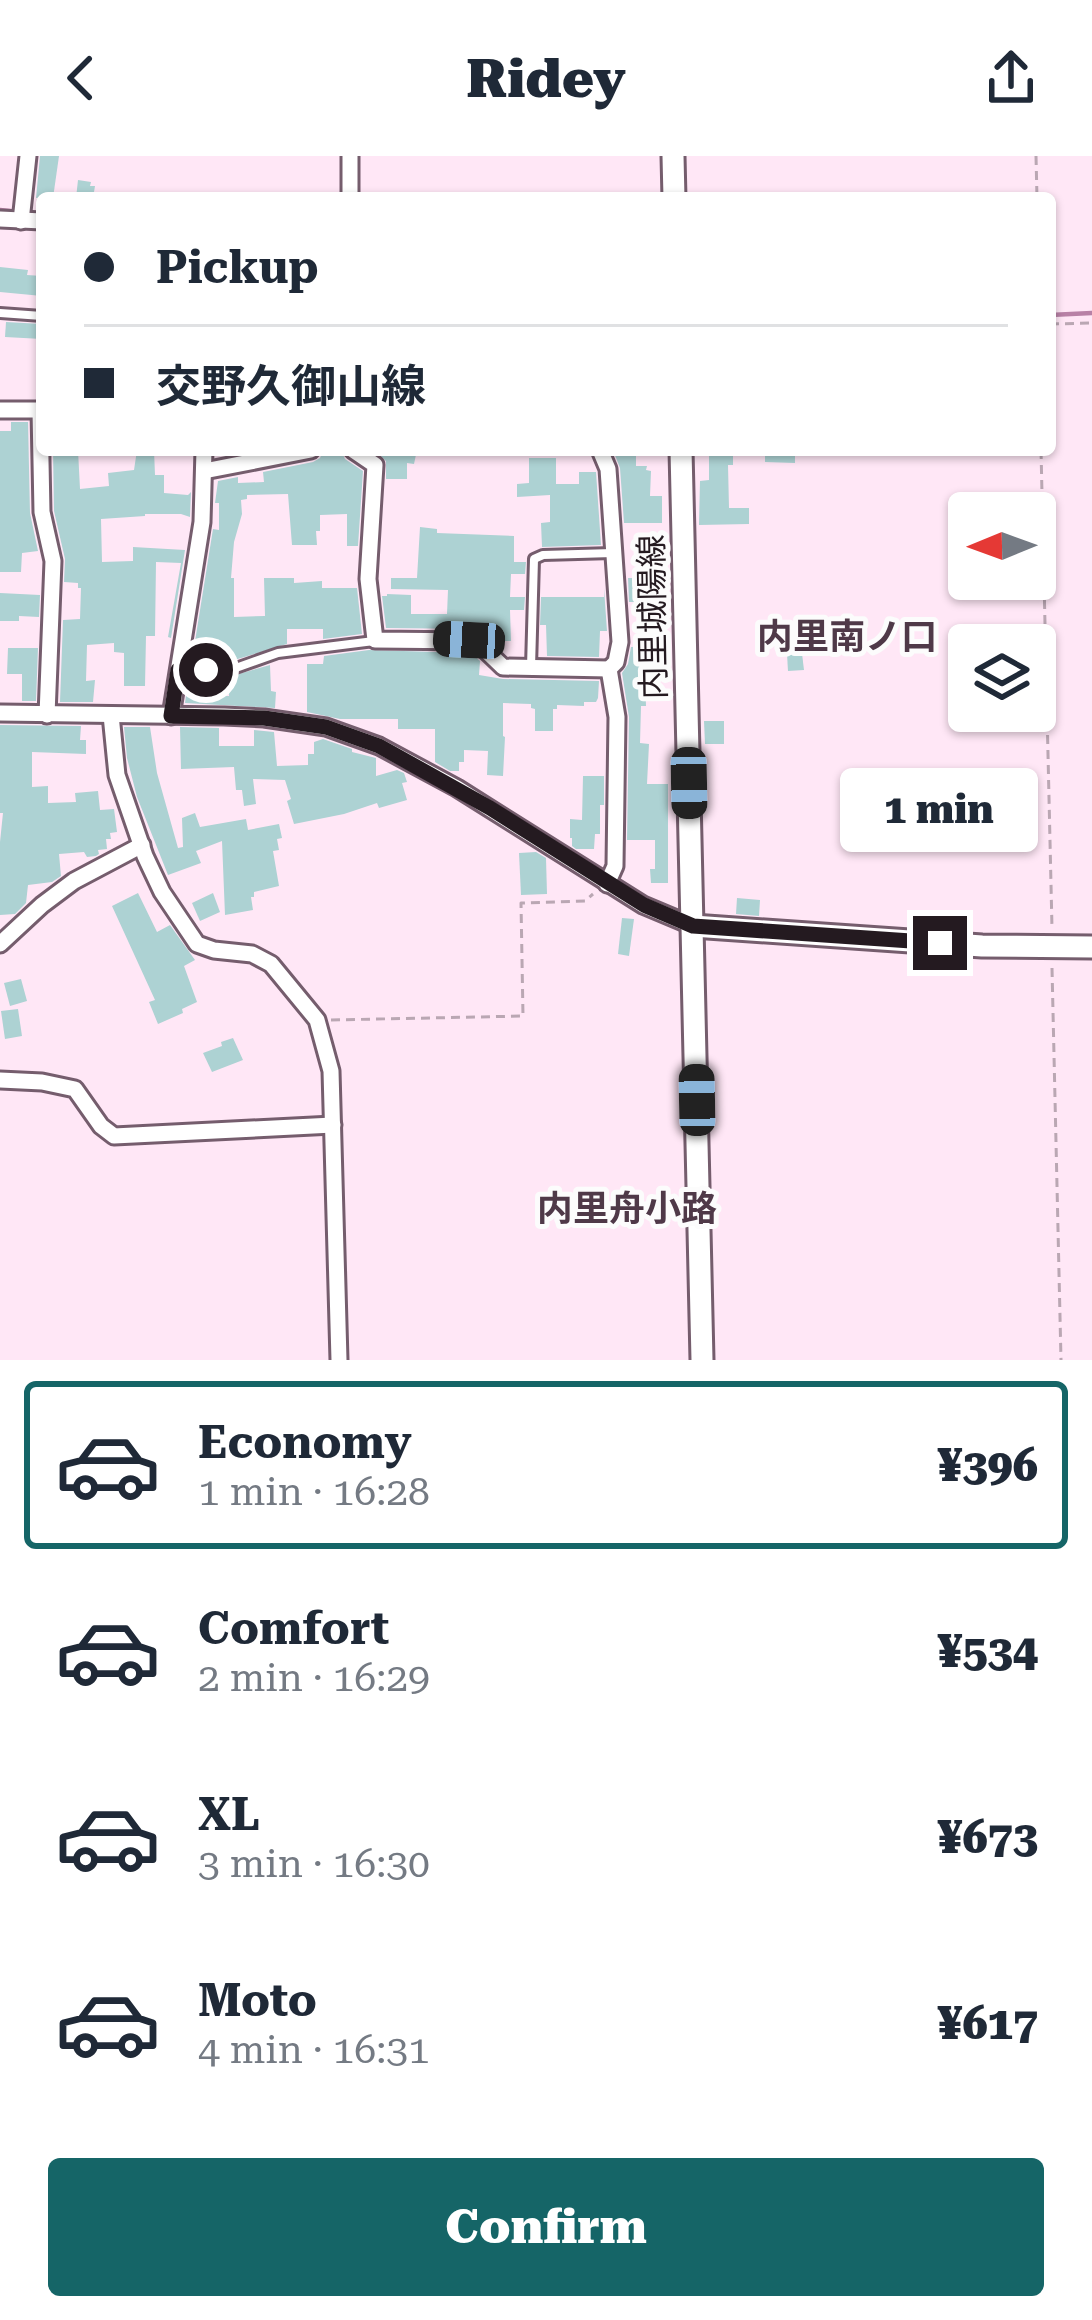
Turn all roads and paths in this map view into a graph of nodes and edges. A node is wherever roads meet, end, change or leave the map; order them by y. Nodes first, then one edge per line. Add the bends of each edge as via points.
1 (28, 156) edge
2 (350, 156) edge
3 (673, 156) edge
4 (1036, 156) edge
5 (350, 192) edge
6 (674, 192) edge
7 (1037, 192) edge
8 (0, 219) edge
9 (21, 220) junction
10 (36, 221) edge
11 (0, 314) edge
12 (36, 316) edge
13 (1092, 323) edge
14 (1056, 324) edge
15 (0, 410) edge
16 (36, 410) edge
17 (41, 456) edge
18 (204, 456) edge
19 (280, 456) edge
20 (362, 456) edge
21 (602, 456) edge
22 (681, 456) edge
23 (1042, 456) edge
24 (203, 471) junction
25 (615, 553) junction
26 (375, 640) junction
27 (531, 668) junction
28 (178, 670) junction
29 (609, 670) junction
30 (0, 713) edge
31 (47, 715) junction
32 (111, 715) junction
33 (171, 716) junction
34 (142, 844) junction
35 (608, 884) junction
36 (693, 926) junction
37 (0, 944) edge
38 (1052, 947) junction
39 (1092, 947) edge
40 (317, 1020) junction
41 (0, 1080) edge
42 (333, 1125) junction
43 (339, 1360) edge
44 (702, 1360) edge
45 (1060, 1360) edge

1 - 9 street
2 - 5 street
3 - 6 main road
4 - 7 path
8 - 9 street
9 - 10 street
11 - 12 lane
13 - 14 path
15 - 16 street
17 - 31 street via 53,561
18 - 24 street
19 - 24 street
20 - 26 street via 375,464 368,579
21 - 25 street
22 - 36 main road, 内里城陽線
23 - 38 path
24 - 28 street
25 - 27 lane via 534,559
25 - 29 street via 620,642
26 - 27 street via 476,641 503,667
26 - 28 lane via 278,653 233,669
27 - 29 street
28 - 33 street
29 - 35 street via 617,717 615,866
30 - 31 street
31 - 32 street
32 - 33 street
32 - 34 street via 117,775
33 - 35 street via 264,718 379,746
34 - 37 street via 74,881
34 - 40 street via 197,944 271,964
35 - 36 street
35 - 40 path via 585,901 521,903 523,1016
36 - 38 main road
36 - 44 main road, 内里城陽線
38 - 39 main road
38 - 45 path
40 - 42 street via 331,1071
41 - 42 street via 75,1089 114,1136
42 - 43 street

